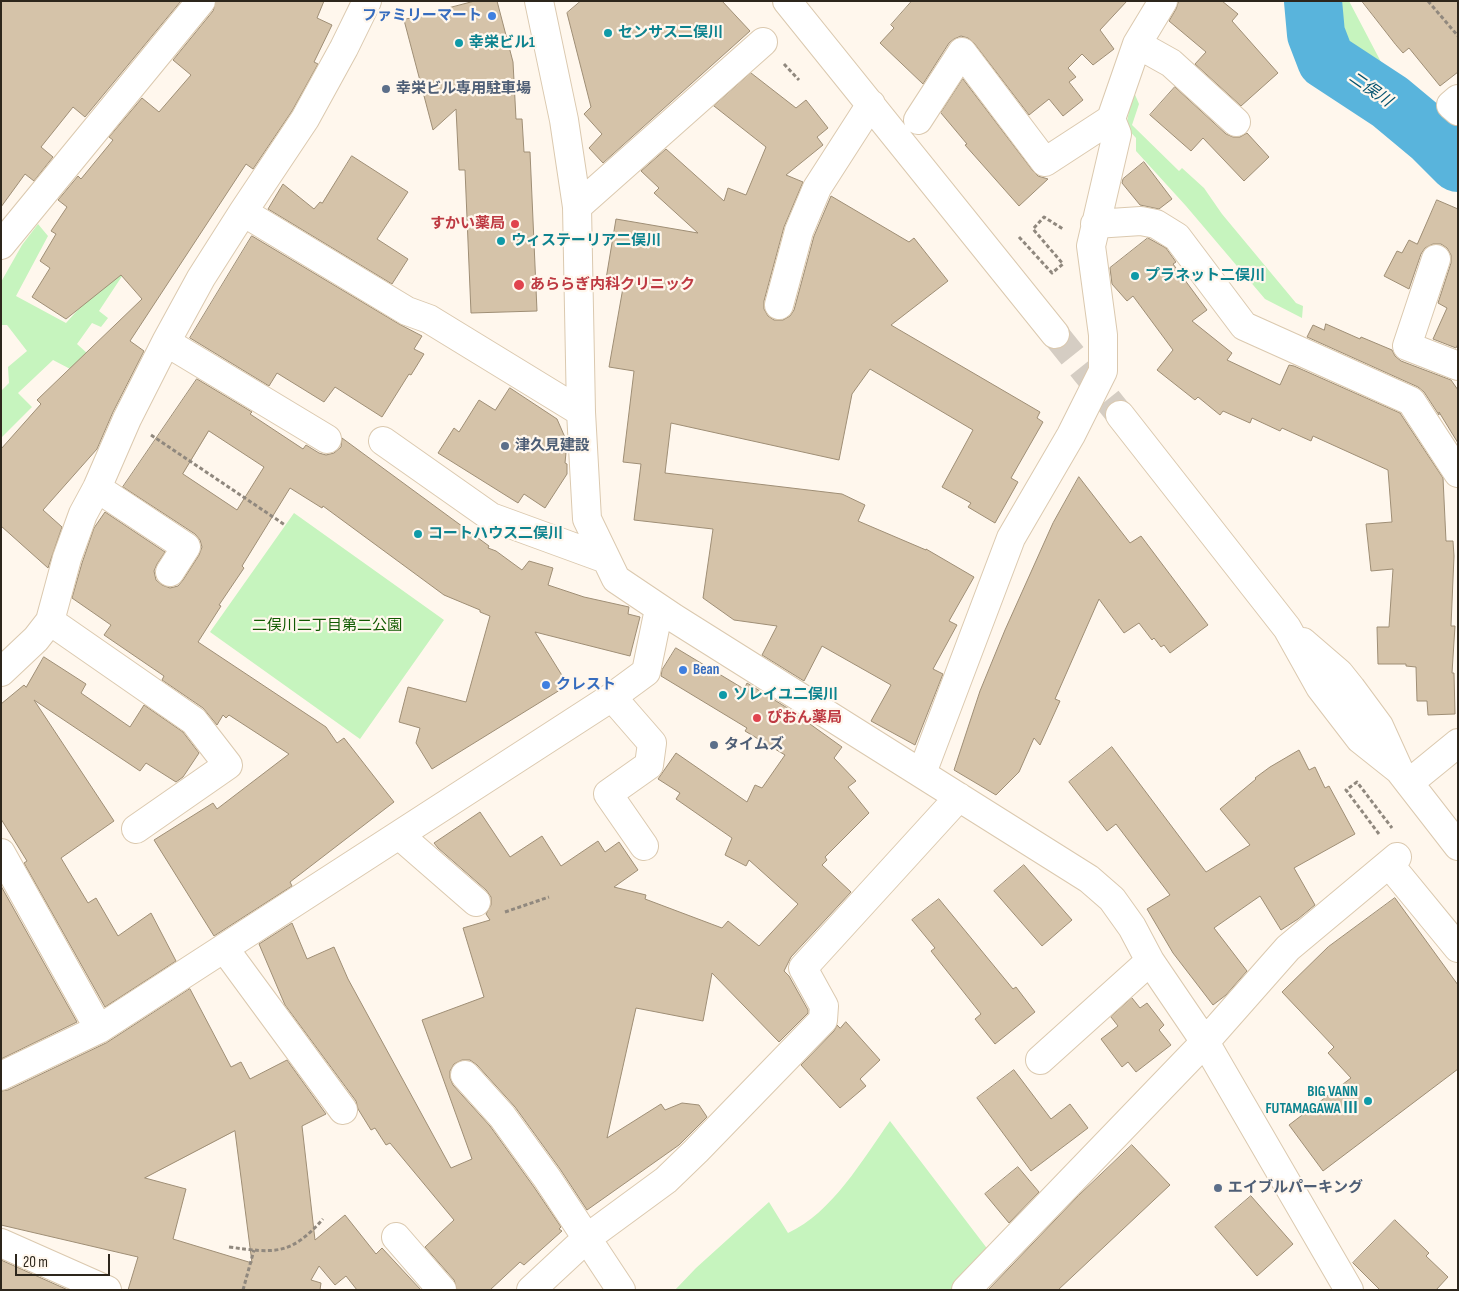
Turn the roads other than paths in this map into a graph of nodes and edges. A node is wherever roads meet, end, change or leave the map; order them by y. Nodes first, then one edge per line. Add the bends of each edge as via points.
1 (201, 1) edge
2 (366, 1) edge
3 (539, 1) edge
4 (787, 1) edge
5 (1163, 1) edge
6 (763, 42) dead end
7 (1137, 44) junction
8 (1458, 99) edge
9 (871, 104) junction
10 (1458, 111) edge
11 (1111, 119) junction
12 (918, 120) dead end
13 (1236, 122) dead end
14 (577, 207) junction
15 (243, 212) junction
16 (1093, 235) junction
17 (1, 245) edge
18 (1436, 259) dead end
19 (779, 305) dead end
20 (1055, 334) tunnel mouth
21 (166, 342) junction
22 (1458, 366) edge
23 (581, 412) junction
24 (1120, 415) tunnel mouth
25 (327, 439) dead end
26 (383, 441) dead end
27 (1458, 473) edge
28 (97, 488) junction
29 (606, 558) junction
30 (170, 572) dead end
31 (659, 609) junction
32 (50, 621) junction
33 (1, 672) edge
34 (612, 697) junction
35 (1458, 743) edge
36 (922, 773) junction
37 (1404, 777) junction
38 (958, 797) junction
39 (136, 829) dead end
40 (399, 836) junction
41 (644, 846) dead end
42 (1458, 846) edge
43 (1, 853) edge
44 (476, 902) road end
45 (224, 948) junction
46 (1458, 948) edge
47 (1150, 960) junction
48 (99, 1029) junction
49 (1205, 1042) junction
50 (1040, 1060) dead end
51 (465, 1075) dead end
52 (1, 1076) edge
53 (343, 1110) dead end
54 (396, 1237) dead end
55 (587, 1238) junction
56 (1, 1243) edge
57 (107, 1290) edge
58 (442, 1290) edge
59 (531, 1290) edge
60 (621, 1290) edge
61 (966, 1290) edge
62 (1349, 1290) edge

1 - 17 street
2 - 15 street via 306,119
3 - 14 street via 564,120
4 - 9 street
5 - 7 street
6 - 14 street
7 - 11 street
7 - 13 street via 1171,63
8 - 10 street via 1452,105
9 - 19 street via 817,188 799,231
9 - 20 street
11 - 12 street via 1045,162 962,52
11 - 16 street via 1117,134
14 - 23 street
15 - 21 street via 201,278
15 - 23 street via 407,311 429,319
16 - 27 street via 1141,221 1156,224 1177,237 1244,326 1410,401
16 - 36 street via 1103,336 1103,371 1071,435 1011,538
18 - 22 street via 1407,346
21 - 25 street
21 - 28 street
23 - 29 street via 587,518
24 - 37 street via 1287,628 1339,673 1378,726
26 - 29 street via 491,517
28 - 30 street via 186,547
28 - 32 street via 66,558
29 - 31 street via 616,579
31 - 34 street via 646,672
31 - 36 street
32 - 33 street
32 - 39 street via 194,721 228,764
34 - 40 street
34 - 41 street via 652,743 649,765 608,794
35 - 37 street via 1431,763
36 - 38 street
37 - 42 street
38 - 47 street via 1089,880 1112,899
38 - 55 street via 803,968 824,1006 823,1020 666,1180
40 - 44 street
40 - 45 street
43 - 48 street
45 - 48 street
45 - 53 street
46 - 49 street via 1394,852 1288,948
47 - 49 street
47 - 50 street
48 - 52 street
49 - 61 street
49 - 62 street
51 - 55 street via 502,1116
54 - 58 street
55 - 59 street
55 - 60 street
56 - 57 street

